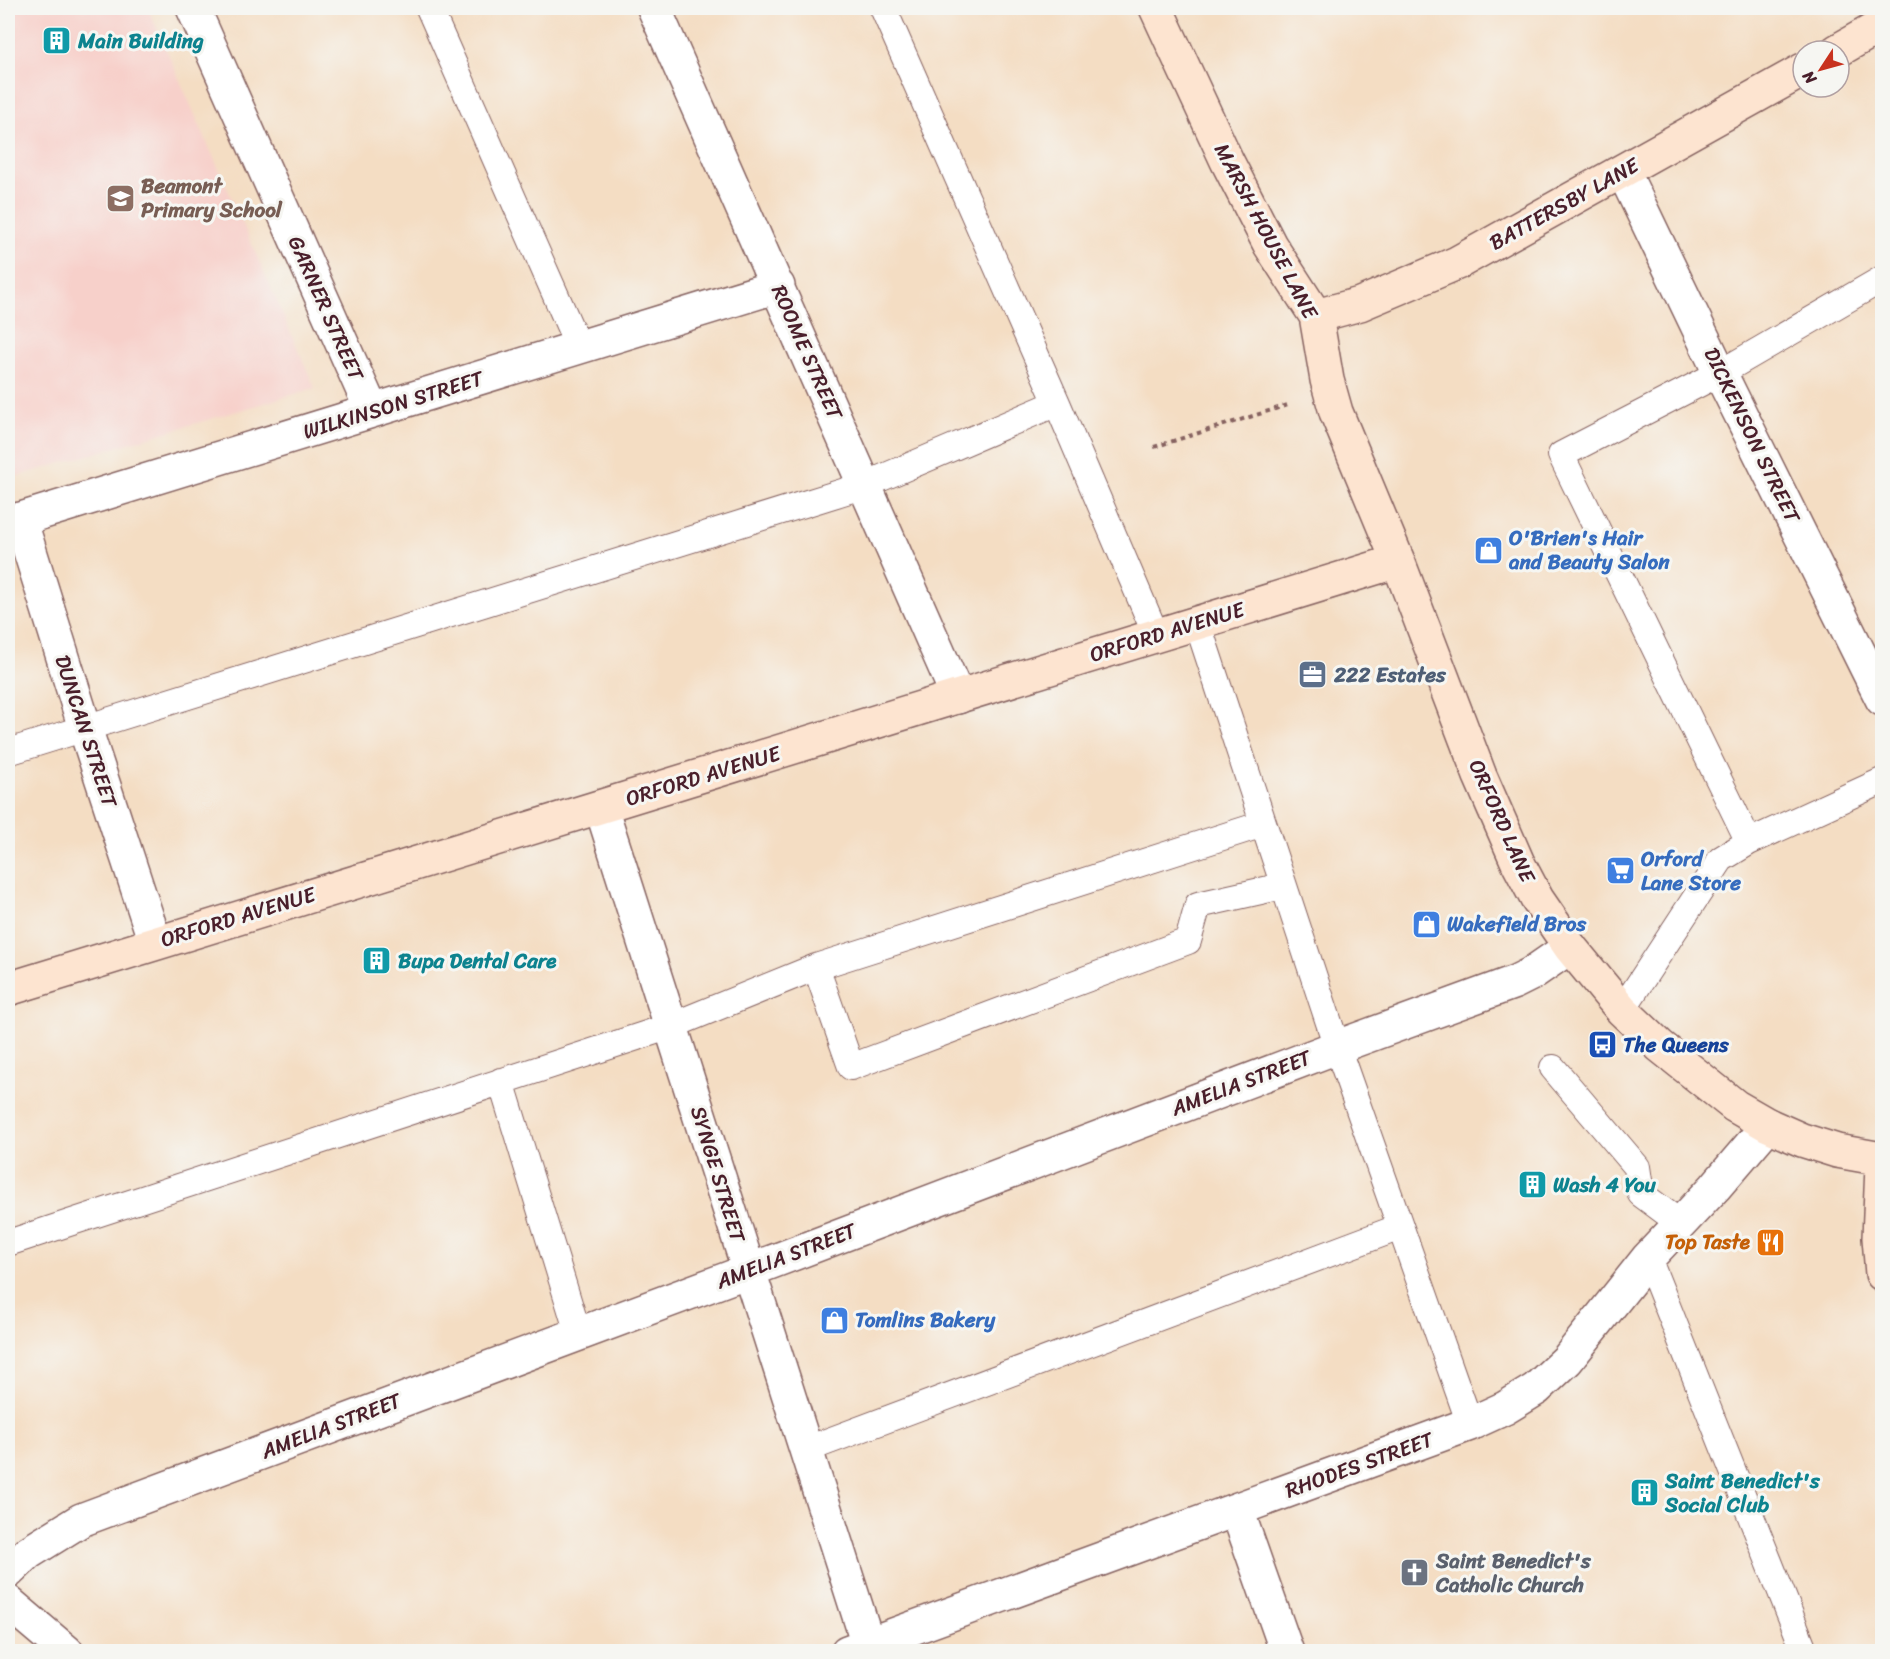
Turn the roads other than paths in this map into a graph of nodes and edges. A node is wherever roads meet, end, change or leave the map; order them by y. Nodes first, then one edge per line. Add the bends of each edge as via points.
1 (193, 8) edge
2 (429, 8) edge
3 (654, 8) edge
4 (883, 8) edge
5 (1156, 8) edge
6 (1882, 25) edge
7 (1851, 43) edge
8 (1791, 77) edge
9 (1623, 171) junction
10 (1882, 279) edge
11 (778, 286) junction
12 (1316, 316) junction
13 (579, 348) junction
14 (1720, 373) junction
15 (1057, 404) junction
16 (372, 411) junction
17 (865, 485) junction
18 (14, 521) edge
19 (1398, 561) junction
20 (1197, 622) junction
21 (1156, 635) junction
22 (958, 697) junction
23 (1882, 699) edge
24 (85, 728) junction
25 (8, 752) edge
26 (1882, 781) edge
27 (601, 807) junction
28 (1263, 824) junction
29 (1749, 842) junction
30 (1283, 886) junction
31 (155, 942) junction
32 (1570, 947) junction
33 (816, 967) junction
34 (8, 988) edge
35 (1622, 1010) junction
36 (671, 1026) junction
37 (1337, 1047) junction
38 (1553, 1068) dead end
39 (501, 1082) junction
40 (1768, 1125) junction
41 (1882, 1159) edge
42 (1882, 1166) edge
43 (1680, 1223) junction
44 (1400, 1227) junction
45 (8, 1243) edge
46 (1648, 1258) junction
47 (748, 1271) junction
48 (1882, 1274) edge
49 (578, 1333) junction
50 (1470, 1424) junction
51 (805, 1450) junction
52 (1237, 1510) junction
53 (8, 1572) edge
54 (8, 1602) edge
55 (857, 1648) edge
56 (68, 1652) edge
57 (1287, 1652) edge
58 (1805, 1652) edge

1 - 16 street, GARNER STREET
2 - 13 lane
3 - 11 street, ROOME STREET
4 - 15 lane
5 - 12 street, MARSH HOUSE LANE via 1270,244
6 - 7 street
8 - 9 street, BATTERSBY LANE
9 - 12 street, BATTERSBY LANE via 1451,266 1360,304
9 - 14 street, DICKENSON STREET
10 - 14 lane
11 - 13 street, WILKINSON STREET
11 - 17 street, ROOME STREET
12 - 19 street, MARSH HOUSE LANE via 1336,412
13 - 16 street, WILKINSON STREET
14 - 23 street, DICKENSON STREET
14 - 29 lane via 1561,455
15 - 17 lane
15 - 21 lane
16 - 18 street, WILKINSON STREET
17 - 22 street, ROOME STREET
17 - 24 lane
18 - 24 street, DUNCAN STREET
19 - 20 street, ORFORD AVENUE
19 - 32 street, ORFORD LANE via 1508,842 1537,899
20 - 21 street, ORFORD AVENUE
20 - 28 lane
21 - 22 street, ORFORD AVENUE
22 - 27 street, ORFORD AVENUE
24 - 25 lane
24 - 31 street, DUNCAN STREET
26 - 29 lane
27 - 31 street, ORFORD AVENUE
27 - 36 street, SYNGE STREET
28 - 30 lane
28 - 33 lane
29 - 35 lane via 1721,859
30 - 33 lane via 1198,905 1188,941 850,1067
30 - 37 lane
31 - 34 street, ORFORD AVENUE
32 - 35 street, ORFORD LANE
32 - 37 street, AMELIA STREET via 1515,982
33 - 36 lane
35 - 40 street, ORFORD LANE via 1698,1078
36 - 39 lane
36 - 47 street, SYNGE STREET
37 - 44 lane
37 - 47 street, AMELIA STREET
38 - 43 lane via 1637,1167 1641,1194
39 - 45 lane
39 - 49 lane
40 - 41 street, ORFORD LANE via 1802,1140
40 - 43 street, RHODES STREET
42 - 48 street
43 - 46 street, RHODES STREET
44 - 50 lane
44 - 51 lane
46 - 50 street, RHODES STREET via 1567,1360 1544,1382 1505,1408
46 - 58 lane
47 - 49 street, AMELIA STREET
47 - 51 street, SYNGE STREET
49 - 53 street, AMELIA STREET via 81,1520 28,1553
50 - 52 street, RHODES STREET
51 - 55 street, SYNGE STREET
52 - 55 street, RHODES STREET
52 - 57 street
54 - 56 street

